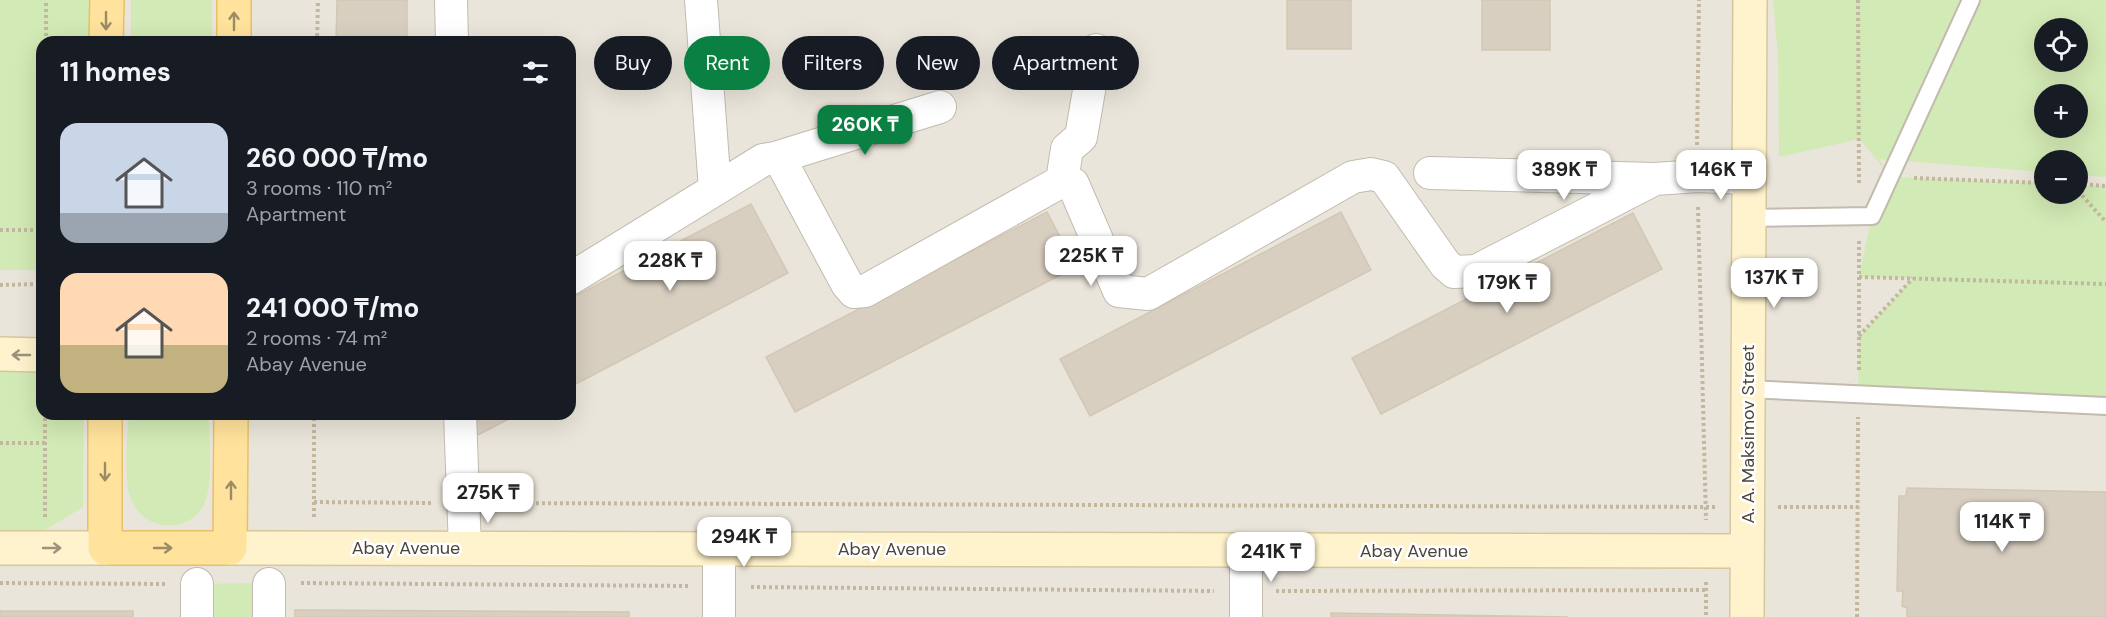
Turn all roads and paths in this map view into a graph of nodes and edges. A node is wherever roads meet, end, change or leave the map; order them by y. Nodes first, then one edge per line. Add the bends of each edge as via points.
1 (46, 0) edge
2 (106, 0) edge
3 (234, 0) edge
4 (318, 0) edge
5 (451, 0) edge
6 (701, 0) edge
7 (1699, 0) edge
8 (1750, 0) edge
9 (1858, 0) edge
10 (1971, 0) edge
11 (46, 36) edge
12 (106, 36) edge
13 (234, 36) edge
14 (317, 36) edge
15 (452, 36) edge
16 (1089, 90) edge
17 (940, 107) dead end
18 (775, 158) junction
19 (1430, 172) dead end
20 (1859, 175) junction
21 (1697, 176) junction
22 (1890, 177) junction
23 (1748, 178) junction
24 (1655, 179) junction
25 (1062, 181) junction
26 (2034, 183) edge
27 (2088, 185) edge
28 (2106, 186) edge
29 (716, 189) junction
30 (2088, 202) edge
31 (1859, 216) junction
32 (1749, 218) junction
33 (2106, 222) edge
34 (0, 230) edge
35 (36, 230) edge
36 (576, 275) edge
37 (1859, 277) junction
38 (1913, 278) junction
39 (36, 284) edge
40 (2106, 284) edge
41 (0, 285) edge
42 (1859, 337) junction
43 (0, 354) edge
44 (36, 355) edge
45 (1748, 389) junction
46 (1858, 394) junction
47 (2106, 406) edge
48 (45, 420) edge
49 (105, 420) edge
50 (231, 420) edge
51 (314, 420) edge
52 (460, 420) edge
53 (0, 443) edge
54 (45, 443) junction
55 (314, 502) junction
56 (462, 503) junction
57 (1706, 507) junction
58 (1858, 507) junction
59 (1748, 508) junction
60 (0, 548) edge
61 (45, 548) junction
62 (105, 548) junction
63 (231, 548) junction
64 (314, 548) junction
65 (465, 548) junction
66 (719, 549) junction
67 (1246, 550) junction
68 (1706, 551) junction
69 (1747, 551) junction
70 (0, 583) edge
71 (44, 583) junction
72 (314, 583) junction
73 (197, 584) joint
74 (269, 584) joint
75 (719, 586) junction
76 (197, 617) edge
77 (269, 617) edge
78 (719, 617) edge
79 (1246, 617) edge
80 (1706, 617) edge
81 (1747, 617) edge
82 (1857, 617) edge

1 - 11 path
2 -> 12 main road
13 -> 3 main road
4 - 14 path
5 - 15 street
6 - 29 street
7 - 21 path
8 - 23 street, A. A. Maksimov Street
9 - 20 path
10 - 22 lane
16 - 25 street via 1081,137 1067,149
17 - 18 street
18 - 25 street via 782,163 854,292 865,291
18 - 29 street via 763,160
19 - 24 street
20 - 22 path
20 - 31 path
21 - 23 street
21 - 24 street
21 - 57 path
22 - 26 path
22 - 31 lane via 1872,216
23 - 32 street, A. A. Maksimov Street
24 - 25 street via 1476,271 1454,272 1384,177 1353,177 1149,294 1119,291 1073,184
27 - 28 path
29 - 36 street
30 - 33 path
31 - 32 lane
31 - 37 path
32 - 45 street, A. A. Maksimov Street
34 - 35 path
37 - 38 path
37 - 42 path
38 - 40 path
38 - 42 path
39 - 41 path
42 - 46 path
44 -> 43 street
45 - 46 lane
45 - 59 street, A. A. Maksimov Street
46 - 47 lane
46 - 58 path
48 - 54 path
49 -> 62 main road
63 -> 50 main road
51 - 55 path
52 - 56 street
53 - 54 path
54 - 61 path
55 - 56 path
55 - 64 path
56 - 57 path
56 - 65 street
57 - 59 path
57 - 68 path
58 - 59 path
58 - 82 path
59 - 69 street, A. A. Maksimov Street
60 - 61 street, Abay Avenue
61 -> 62 street, Abay Avenue
61 - 71 path
62 -> 63 main road, Abay Avenue
63 - 64 street, Abay Avenue
64 - 65 street, Abay Avenue
64 - 72 path
65 - 66 street, Abay Avenue
66 - 67 street, Abay Avenue
66 - 75 street
67 - 68 street, Abay Avenue
67 - 79 street
68 - 69 street, Abay Avenue
68 - 80 path
69 - 81 street, A. A. Maksimov Street
70 - 71 path
71 - 73 path
72 - 74 path
72 - 75 path
73 - 76 street
74 - 77 street
75 - 78 street

